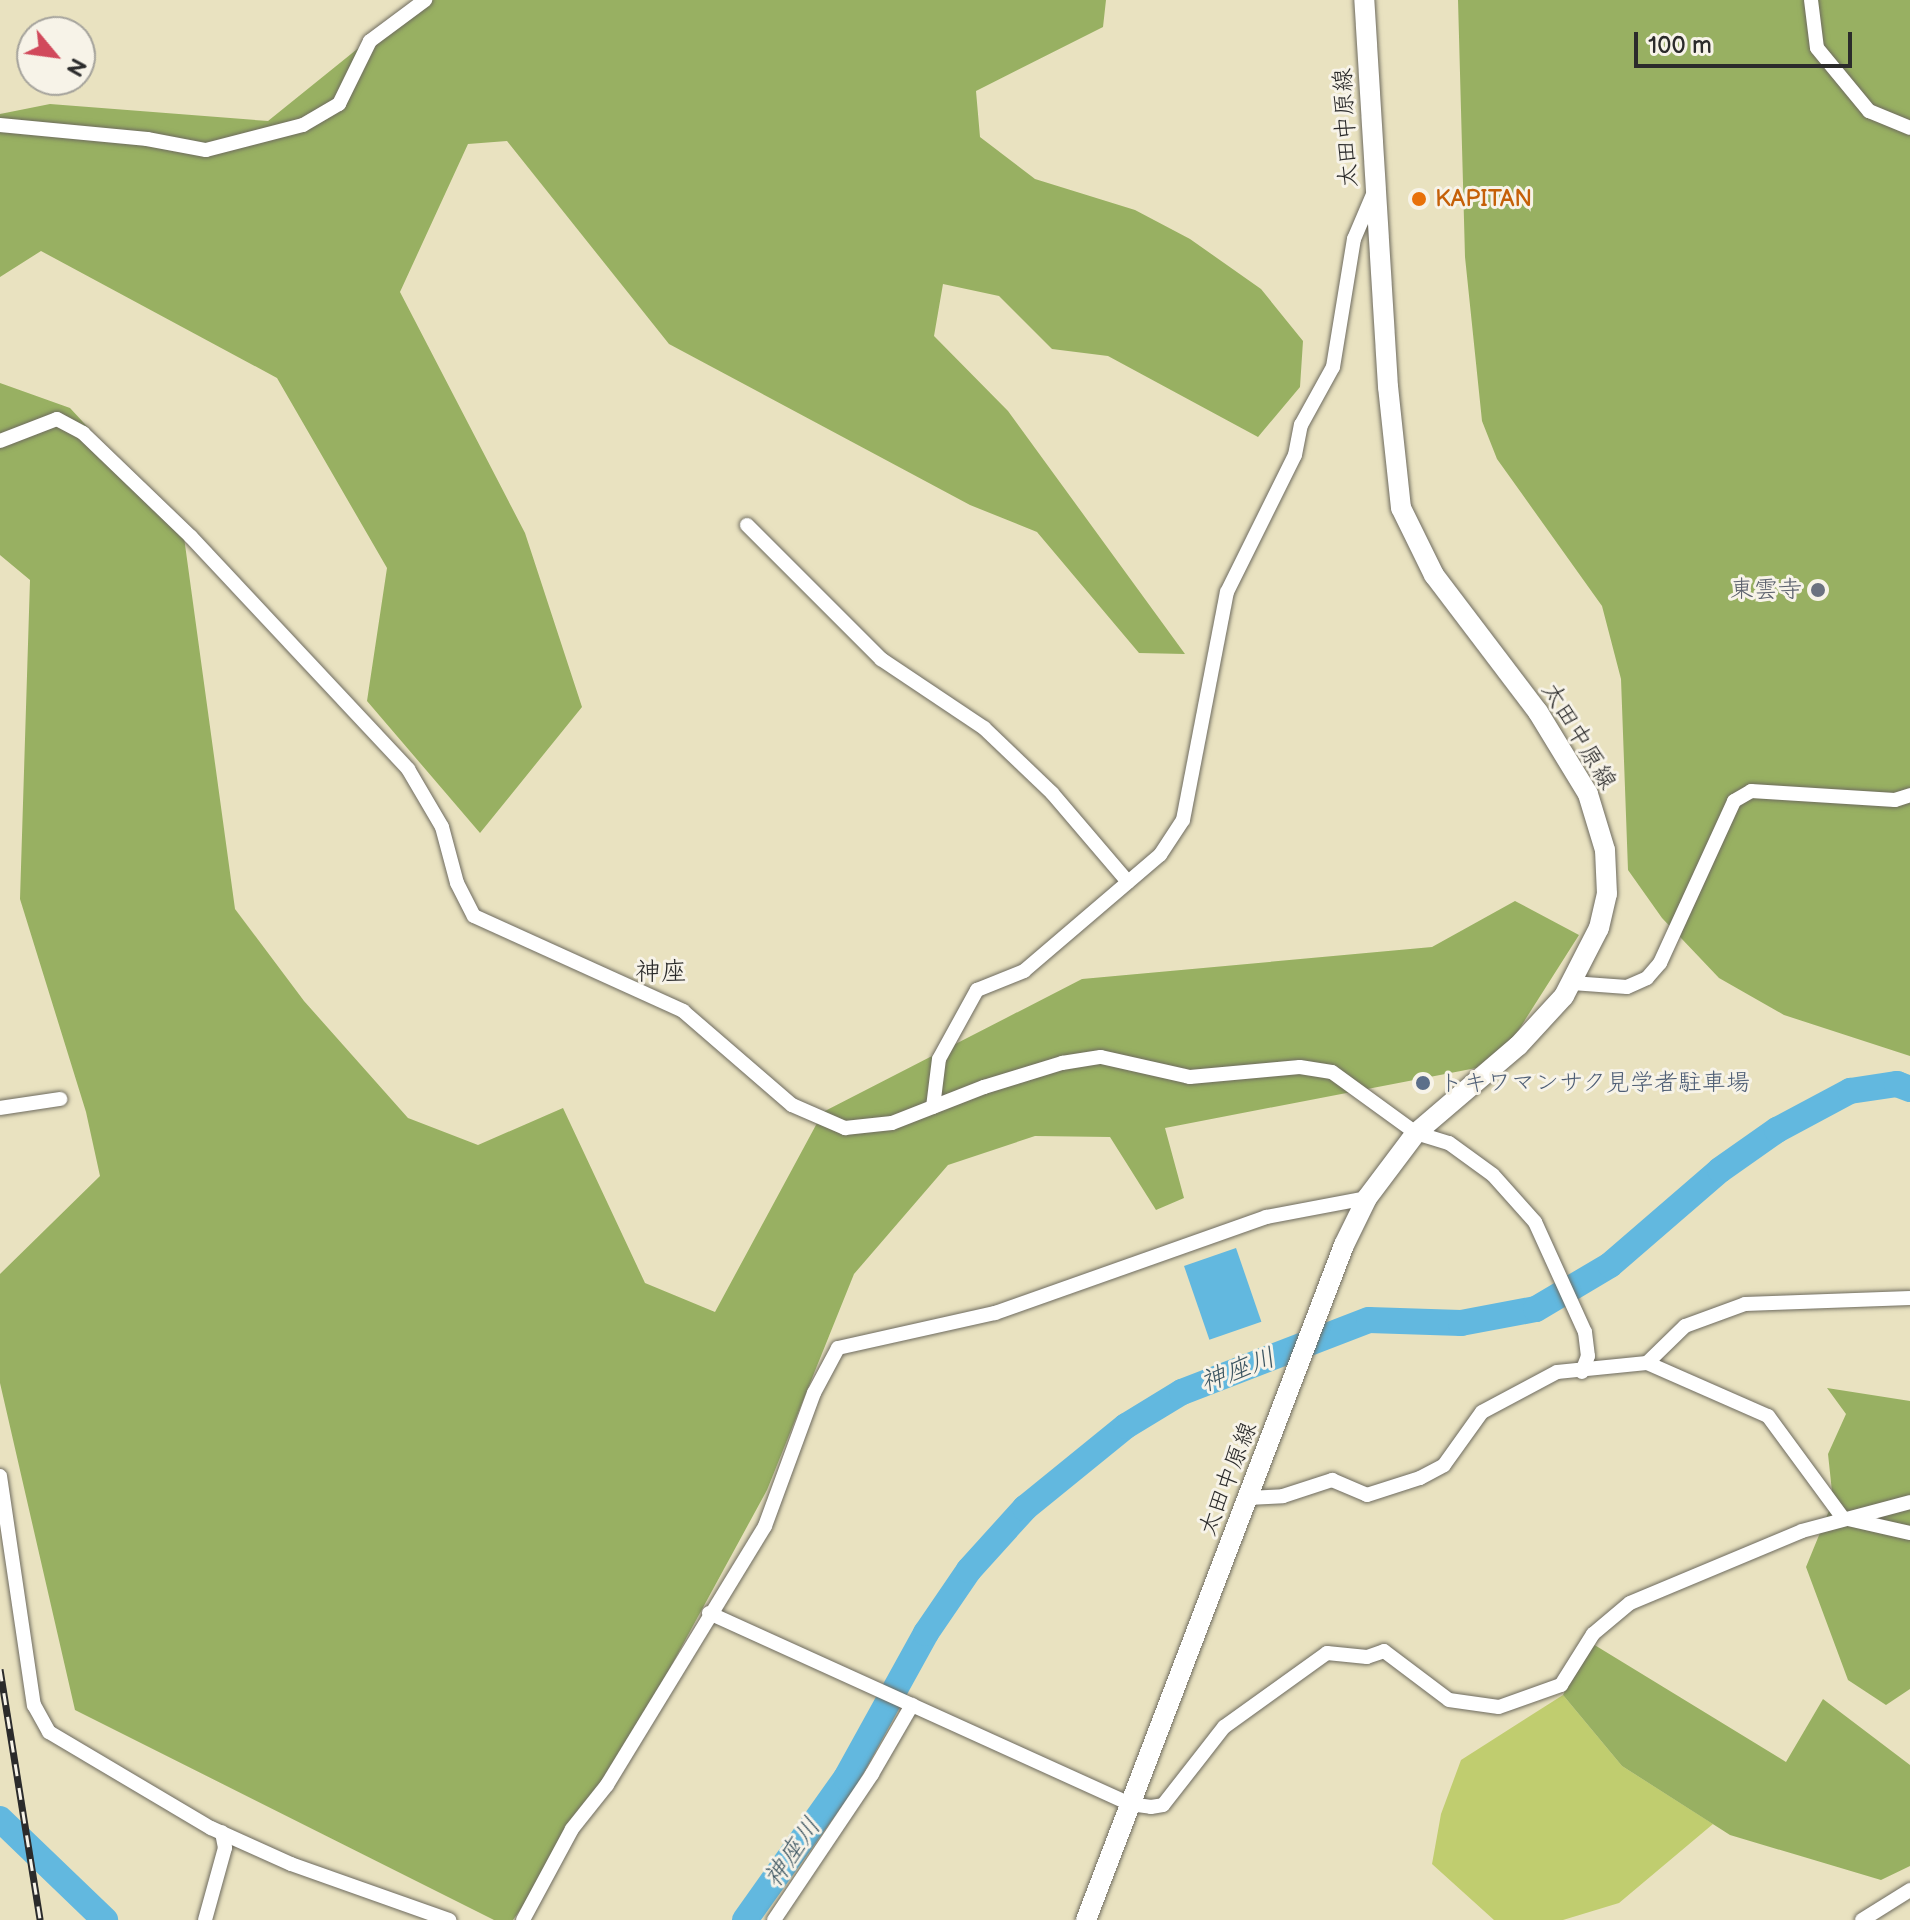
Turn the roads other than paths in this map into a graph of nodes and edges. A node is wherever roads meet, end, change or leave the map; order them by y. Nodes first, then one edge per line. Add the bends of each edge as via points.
1 (425, 0) edge
2 (1364, 0) edge
3 (1811, 0) edge
4 (0, 125) edge
5 (1910, 128) edge
6 (1375, 189) junction
7 (0, 441) edge
8 (747, 525) dead end
9 (1910, 795) edge
10 (1128, 882) junction
11 (1572, 983) junction
12 (60, 1099) dead end
13 (933, 1107) junction
14 (0, 1108) edge
15 (1416, 1133) junction
16 (1367, 1198) junction
17 (1910, 1298) edge
18 (1647, 1363) junction
19 (1582, 1372) junction
20 (0, 1476) edge
21 (1248, 1498) junction
22 (1910, 1502) edge
23 (1843, 1518) junction
24 (1910, 1533) edge
25 (709, 1613) junction
26 (912, 1705) junction
27 (1130, 1804) junction
28 (222, 1832) junction
29 (1910, 1890) edge
30 (205, 1920) edge
31 (449, 1920) edge
32 (523, 1920) edge
33 (774, 1920) edge
34 (1086, 1920) edge
35 (1862, 1920) edge

1 - 4 street via 370,41 339,104 303,125 206,150
2 - 6 main road, 太田中原線
3 - 5 street via 1817,48 1869,111
6 - 10 street via 1354,239 1333,367 1301,425 1295,455 1227,592 1188,808 1160,855
6 - 11 main road, 太田中原線 via 1401,508 1434,575 1556,739 1588,794 1605,850 1607,894 1599,928
7 - 13 street via 57,419 69,422 191,537 408,769 442,827 457,883 474,916 683,1011 792,1105 827,1123 845,1128 892,1123
8 - 10 street via 881,659 984,728 1052,793
9 - 11 street via 1895,800 1751,791 1734,801 1660,963 1647,978 1627,987
10 - 13 street via 1024,971 977,990 939,1059
11 - 15 main road, 太田中原線 via 1545,1021
12 - 14 street
13 - 15 street via 1062,1063 1101,1057 1190,1077 1300,1067 1350,1081
15 - 16 main road, 太田中原線
15 - 19 street via 1449,1143 1493,1175 1535,1222 1585,1332 1588,1356
16 - 21 main road, 太田中原線 via 1344,1245
16 - 25 street via 1266,1217 995,1313 838,1348 814,1393 765,1526
17 - 18 street via 1745,1304 1685,1326
18 - 19 street
18 - 23 street via 1768,1416
19 - 21 street via 1557,1372 1482,1412 1444,1465 1420,1478 1367,1495 1332,1480 1283,1496
20 - 28 street via 34,1705 49,1732
21 - 27 main road, 太田中原線
22 - 23 street
23 - 24 street
23 - 27 street via 1630,1603 1593,1634 1561,1685 1499,1707 1449,1700 1384,1651 1367,1657 1327,1653 1224,1727 1163,1805
25 - 26 street
25 - 32 street via 631,1749 572,1829
26 - 27 street
26 - 33 street
27 - 34 main road, 太田中原線
28 - 30 street via 225,1848
28 - 31 street via 291,1864
29 - 35 street

